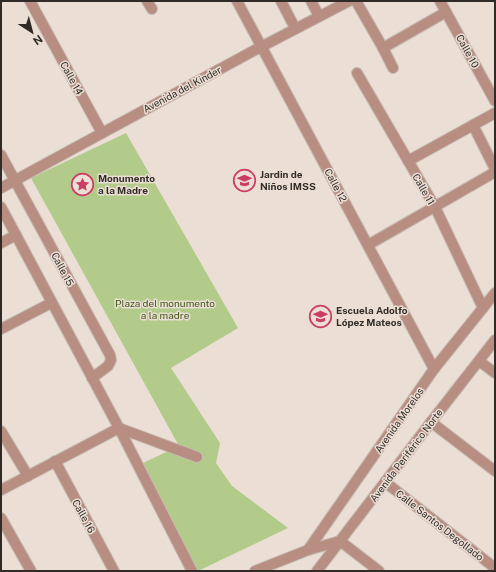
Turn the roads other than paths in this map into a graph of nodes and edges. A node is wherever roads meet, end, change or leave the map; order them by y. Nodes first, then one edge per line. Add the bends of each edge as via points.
1 (30, 1) edge
2 (237, 1) edge
3 (281, 1) edge
4 (311, 1) edge
5 (350, 1) edge
6 (356, 1) edge
7 (440, 1) edge
8 (446, 12) junction
9 (319, 16) junction
10 (295, 28) junction
11 (262, 46) junction
12 (383, 48) junction
13 (393, 68) dead end
14 (357, 73) dead end
15 (495, 101) edge
16 (495, 113) edge
17 (473, 125) junction
18 (102, 133) junction
19 (1, 155) edge
20 (408, 161) junction
21 (495, 171) edge
22 (15, 180) junction
23 (1, 188) edge
24 (1, 207) edge
25 (435, 207) junction
26 (16, 235) junction
27 (1, 243) edge
28 (368, 245) junction
29 (495, 293) edge
30 (51, 302) junction
31 (482, 308) junction
32 (1, 329) edge
33 (495, 340) edge
34 (479, 361) junction
35 (434, 369) junction
36 (495, 374) edge
37 (92, 378) junction
38 (431, 422) junction
39 (119, 428) junction
40 (1, 431) edge
41 (197, 457) dead end
42 (55, 461) junction
43 (495, 471) edge
44 (28, 476) junction
45 (385, 482) junction
46 (1, 490) edge
47 (1, 518) edge
48 (340, 541) junction
49 (308, 550) junction
50 (495, 568) edge
51 (31, 571) edge
52 (114, 571) edge
53 (192, 571) edge
54 (255, 571) edge
55 (317, 571) edge
56 (379, 571) edge

1 - 18 street, Calle 14
2 - 11 street, Calle 12
3 - 10 street
4 - 9 street
5 - 9 street, Avenida del Kinder
6 - 12 street
7 - 8 street, Calle 10
8 - 12 street
8 - 15 street, Calle 10
9 - 10 street, Avenida del Kinder
10 - 11 street, Avenida del Kinder
11 - 18 street, Avenida del Kinder
11 - 28 street, Calle 12
12 - 13 street
14 - 20 street, Calle 11
16 - 17 street
17 - 20 street
17 - 21 street
18 - 22 street, Avenida del Kinder
19 - 22 street, Calle 15
20 - 25 street, Calle 11
21 - 25 street
22 - 23 street, Avenida del Kinder
22 - 37 street, Calle 15 via 110,355 108,366
24 - 26 street
25 - 28 street
25 - 31 street, Calle 11
26 - 27 street
26 - 30 street
28 - 35 street, Calle 12
29 - 31 street, Avenida Morelos
30 - 32 street
30 - 37 street
31 - 35 street, Avenida Morelos
33 - 34 street, Avenida Periférico Norte
34 - 36 street
34 - 38 street, Avenida Periférico Norte
35 - 49 street, Avenida Morelos
37 - 39 street
38 - 43 street
38 - 45 street, Avenida Periférico Norte
39 - 41 street
39 - 42 street
39 - 53 street
40 - 44 street
42 - 44 street
42 - 52 street, Calle 16
44 - 46 street
45 - 48 street, Avenida Periférico Norte
45 - 50 street, Calle Santos Degollado
47 - 51 street
48 - 49 street
48 - 55 street, Avenida Periférico Norte
48 - 56 street
49 - 54 street

